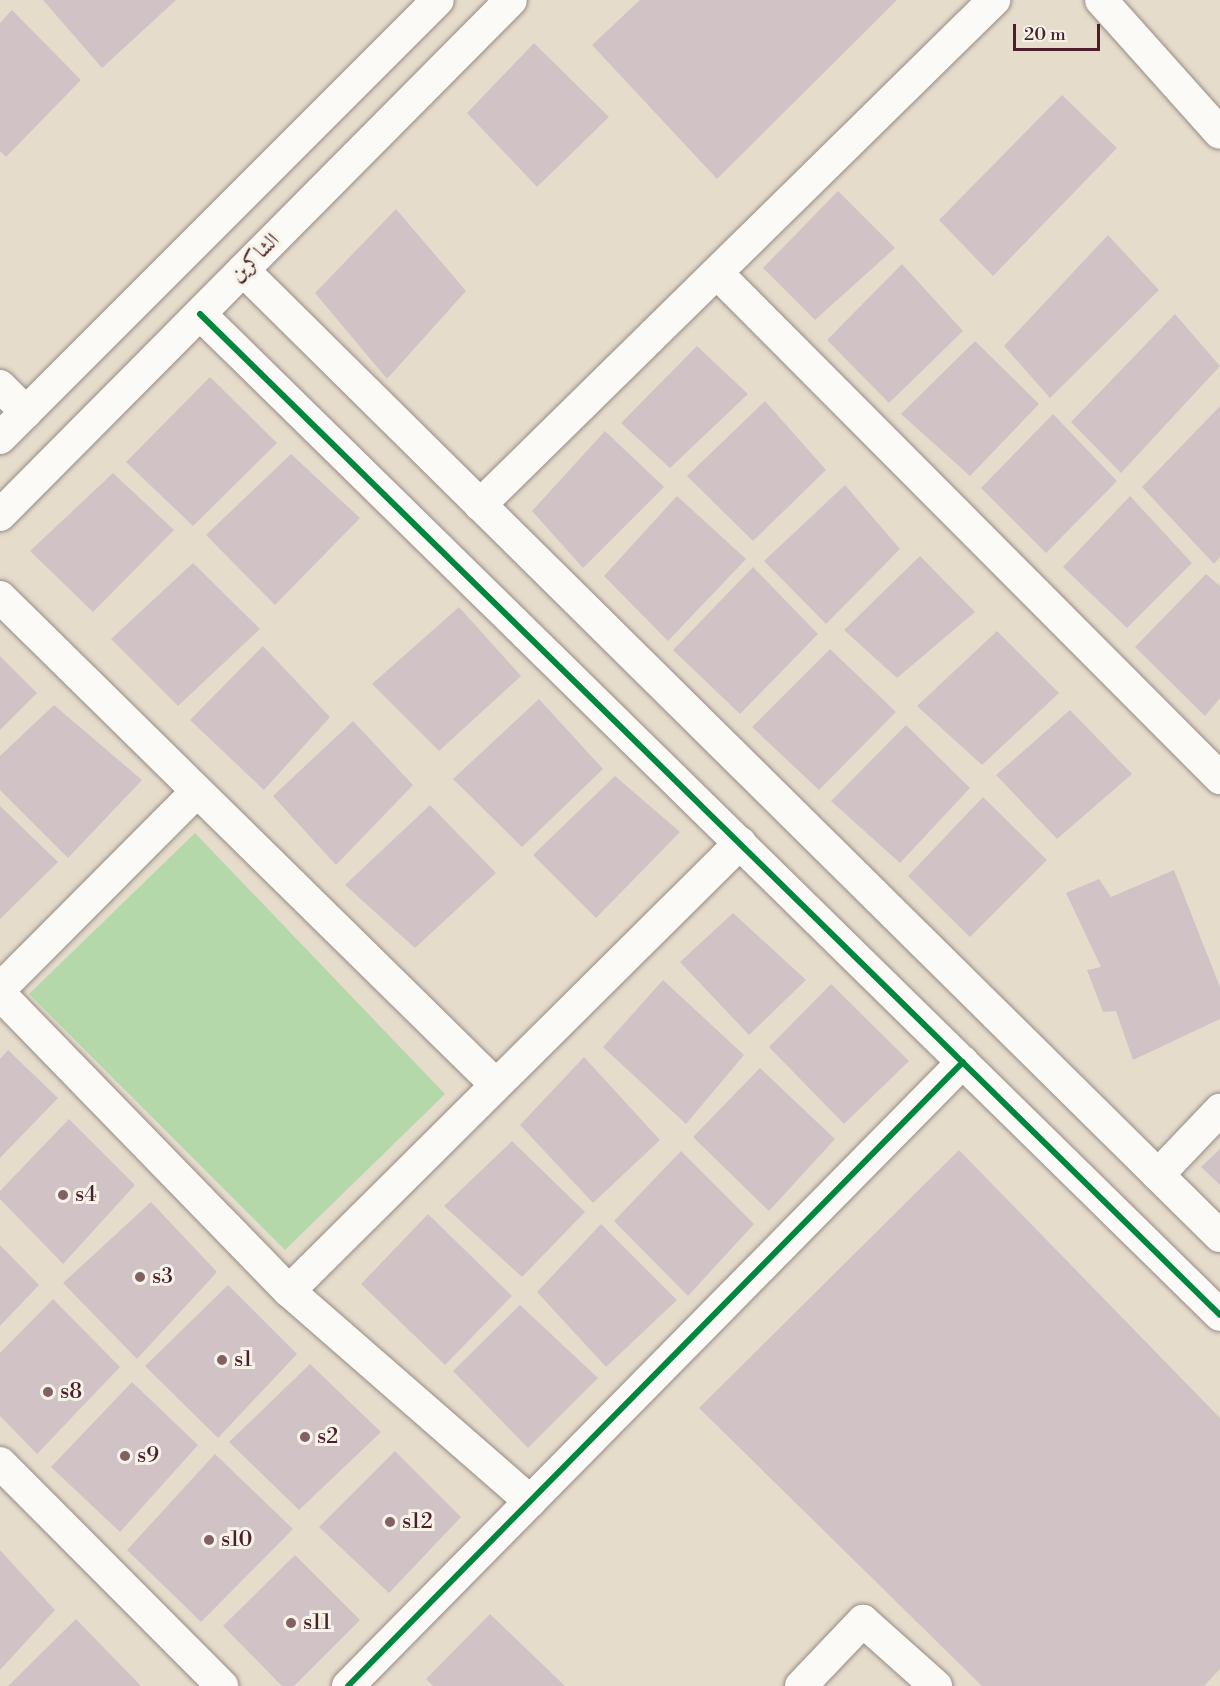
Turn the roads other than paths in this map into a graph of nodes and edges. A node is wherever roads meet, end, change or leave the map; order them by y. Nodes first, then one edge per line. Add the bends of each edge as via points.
1 (438, 0) edge
2 (511, 0) edge
3 (994, 0) edge
4 (1101, 0) edge
5 (1220, 133) edge
6 (243, 270) junction
7 (717, 273) junction
8 (200, 314) junction
9 (0, 386) edge
10 (26, 412) junction
11 (1, 436) edge
12 (480, 505) junction
13 (0, 515) edge
14 (0, 597) edge
15 (1220, 778) edge
16 (197, 790) junction
17 (740, 843) junction
18 (0, 991) edge
19 (963, 1062) junction
20 (495, 1084) junction
21 (1220, 1110) edge
22 (1158, 1175) junction
23 (1220, 1236) edge
24 (289, 1291) junction
25 (1220, 1315) edge
26 (0, 1463) edge
27 (530, 1501) junction
28 (222, 1686) edge
29 (348, 1686) edge
30 (801, 1686) edge
31 (936, 1686) edge

1 - 10 street
2 - 6 street, الشاكرين
3 - 7 street
4 - 5 street
6 - 8 street, الشاكرين
6 - 12 street
7 - 12 street
7 - 15 street
8 - 13 street, الشاكرين
8 - 17 street
9 - 10 street
10 - 11 street
12 - 22 street
14 - 16 street
16 - 18 street
16 - 20 street
17 - 19 street
17 - 20 street
18 - 24 street
19 - 25 street
19 - 27 street
20 - 24 street
21 - 22 street
22 - 23 street
24 - 27 street
26 - 28 street
27 - 29 street
30 - 31 street via 863,1621

